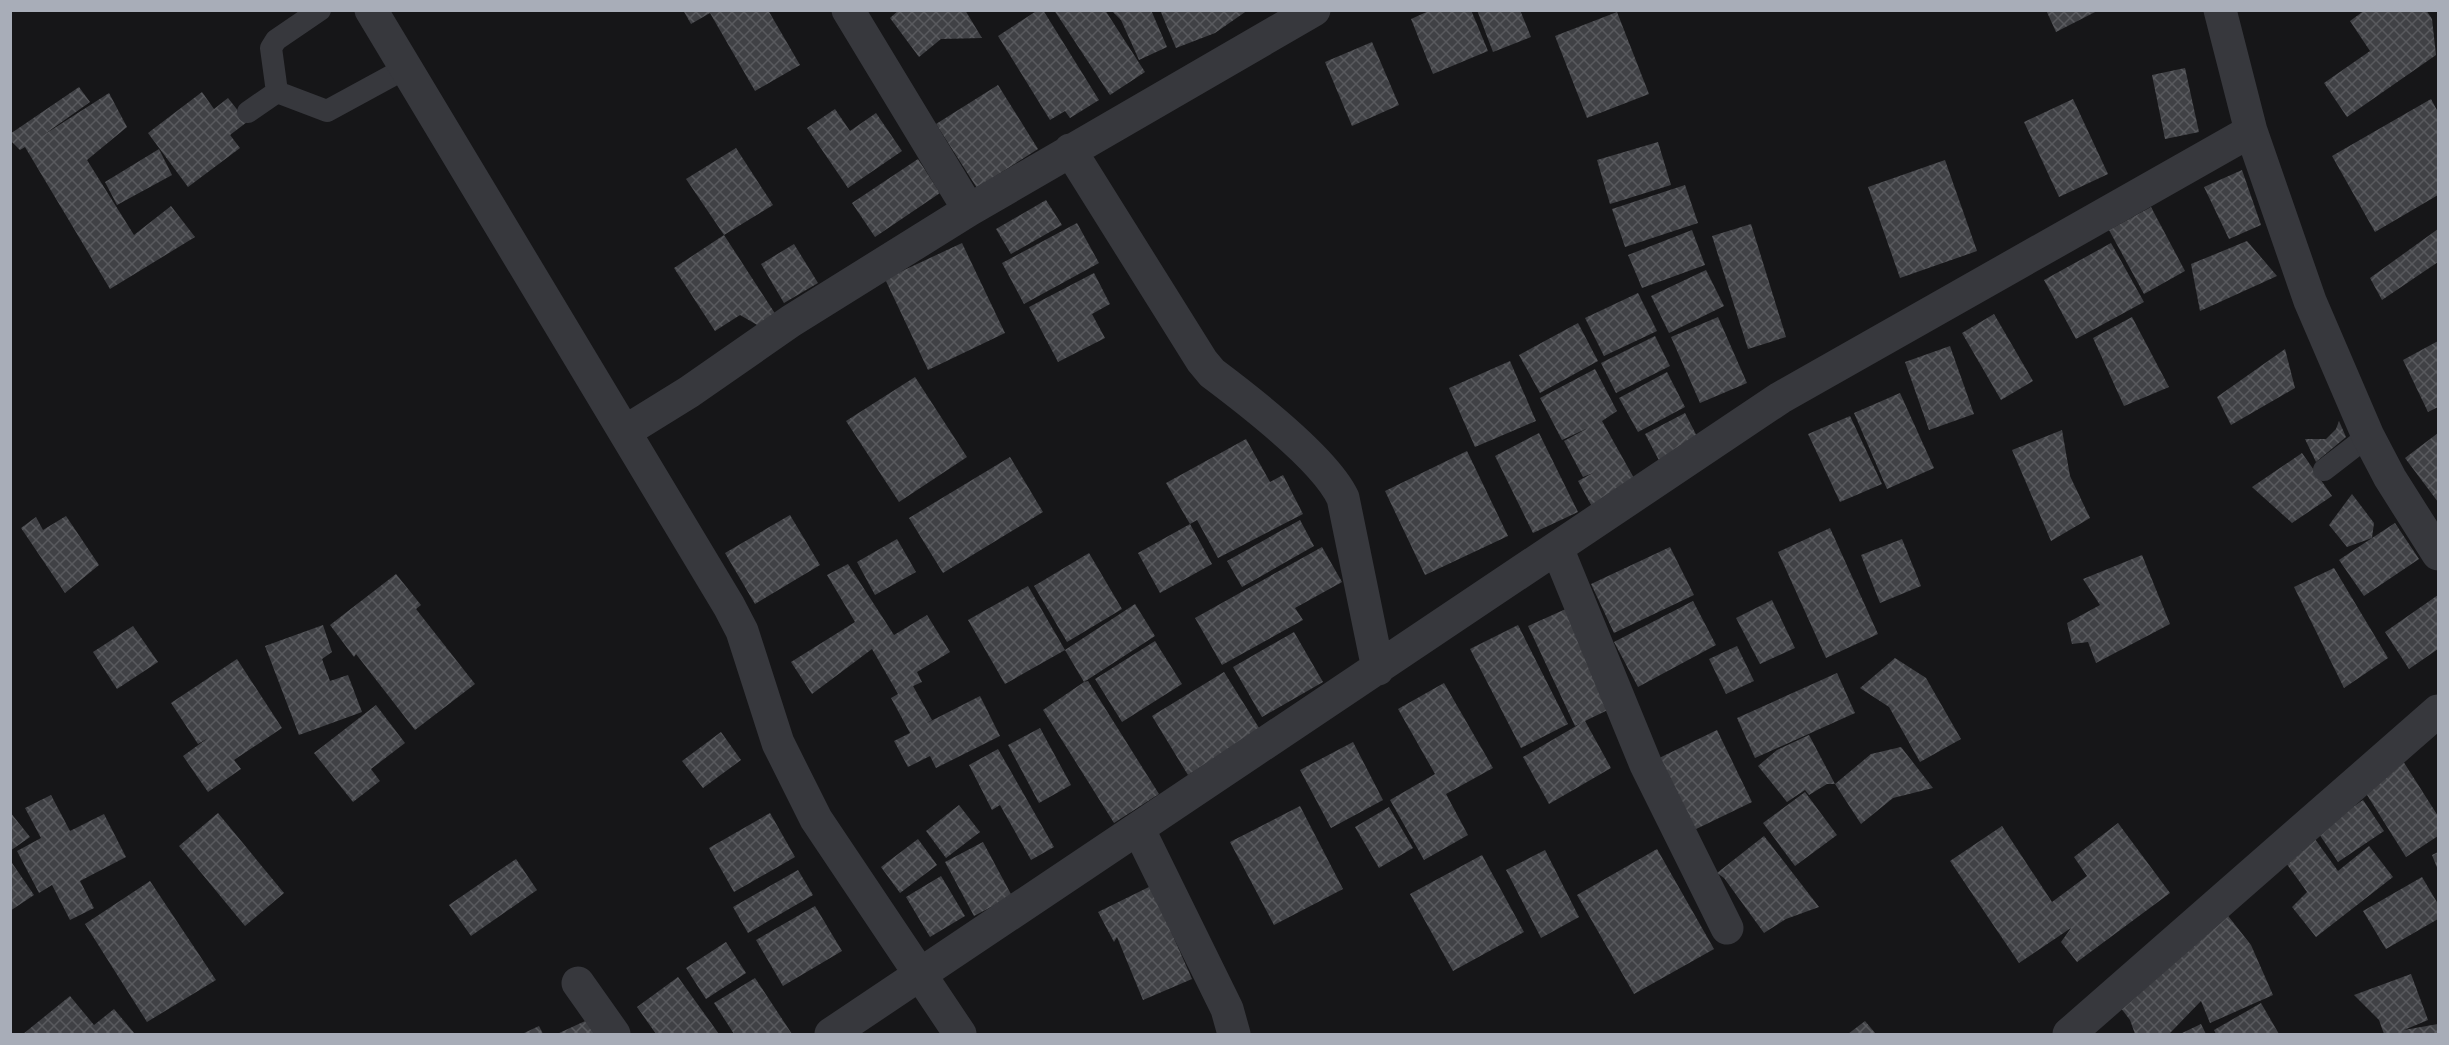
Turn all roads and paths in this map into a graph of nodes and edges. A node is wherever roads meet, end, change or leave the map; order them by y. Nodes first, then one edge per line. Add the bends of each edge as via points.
1 (320, 10) edge
2 (371, 10) edge
3 (848, 10) edge
4 (1314, 10) edge
5 (2220, 10) edge
6 (406, 68) junction
7 (277, 92) junction
8 (248, 112) dead end
9 (2251, 131) junction
10 (1070, 150) junction
11 (969, 210) junction
12 (626, 431) junction
13 (2368, 436) junction
14 (2324, 470) dead end
15 (1557, 548) junction
16 (2439, 554) edge
17 (1378, 669) junction
18 (2439, 711) edge
19 (1139, 830) junction
20 (1727, 928) dead end
21 (920, 976) junction
22 (578, 982) dead end
23 (614, 1035) edge
24 (831, 1035) edge
25 (960, 1035) edge
26 (1234, 1035) edge
27 (2069, 1035) edge

1 - 7 lane via 276,40 271,48
2 - 6 street
3 - 11 street
4 - 10 street
5 - 9 street
6 - 7 lane via 327,111
6 - 12 street
7 - 8 lane
9 - 13 street via 2310,301
9 - 15 street via 1779,398
10 - 11 street
10 - 17 street via 1202,362 1317,462 1337,486 1343,498
11 - 12 street via 791,321
12 - 21 street via 742,631 778,743 816,819
13 - 14 lane
13 - 16 street
15 - 17 street
15 - 20 street via 1646,765
17 - 19 street
18 - 27 street
19 - 21 street
19 - 26 street via 1227,1009
21 - 24 street
21 - 25 street
22 - 23 street

